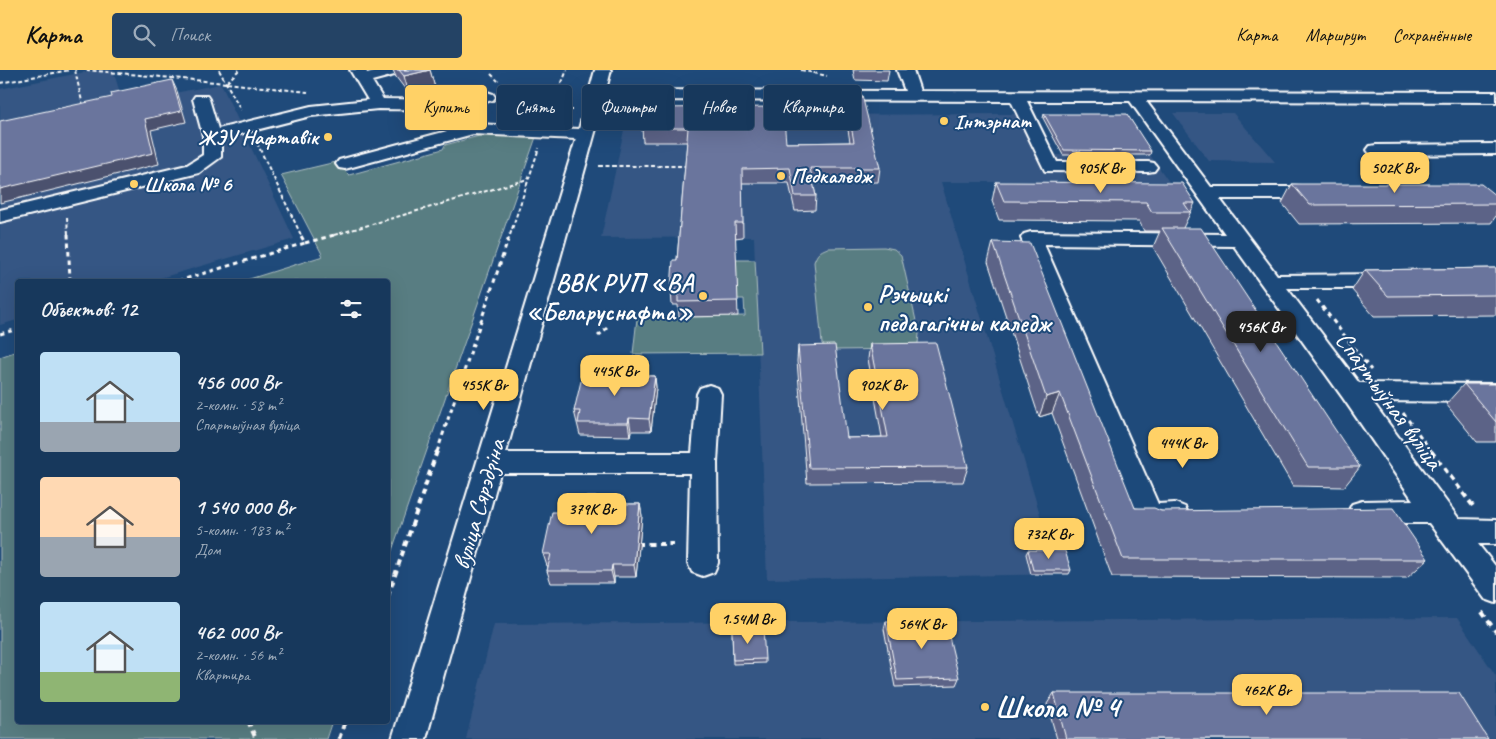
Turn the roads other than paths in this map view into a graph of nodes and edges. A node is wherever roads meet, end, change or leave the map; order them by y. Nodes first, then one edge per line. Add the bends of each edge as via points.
1 (397, 70) edge
2 (603, 70) edge
3 (905, 70) edge
4 (361, 74) edge
5 (599, 85) edge
6 (914, 95) junction
7 (1017, 96) junction
8 (1134, 96) junction
9 (1495, 98) edge
10 (200, 99) dead end
11 (378, 104) junction
12 (405, 104) edge
13 (674, 108) edge
14 (582, 117) edge
15 (487, 129) edge
16 (468, 130) edge
17 (587, 130) edge
18 (212, 136) junction
19 (1496, 149) edge
20 (1376, 150) dead end
21 (346, 164) dead end
22 (1148, 167) dead end
23 (1207, 193) junction
24 (1338, 193) edge
25 (0, 216) edge
26 (1241, 240) junction
27 (1409, 281) edge
28 (1270, 282) junction
29 (1352, 392) junction
30 (1496, 393) edge
31 (710, 394) dead end
32 (704, 463) junction
33 (490, 464) junction
34 (1343, 512) edge
35 (1197, 515) edge
36 (1444, 521) junction
37 (1496, 532) edge
38 (703, 563) dead end
39 (1496, 590) edge
40 (409, 739) edge

1 - 4 street
2 - 5 street, вуліца Сярэдзіна
3 - 6 street
4 - 11 street
6 - 7 street
6 - 13 street
7 - 8 street
7 - 22 street via 1051,167
8 - 9 street
8 - 23 street, Спартыўная вуліца
10 - 18 street
11 - 12 street
11 - 18 street via 311,111
14 - 15 street via 545,130
16 - 21 street
17 - 33 street, вуліца Сярэдзіна
18 - 25 street via 212,157 192,169
19 - 20 street
23 - 24 street
23 - 26 street, Спартыўная вуліца
26 - 28 street, Спартыўная вуліца
26 - 35 street via 1031,238 1149,516
27 - 28 street
28 - 29 street, Спартыўная вуліца
29 - 30 street
29 - 36 street, Спартыўная вуліца
31 - 32 street
32 - 33 street
32 - 38 street
33 - 40 street, вуліца Сярэдзіна
34 - 36 street
36 - 37 street
36 - 39 street, Спартыўная вуліца

